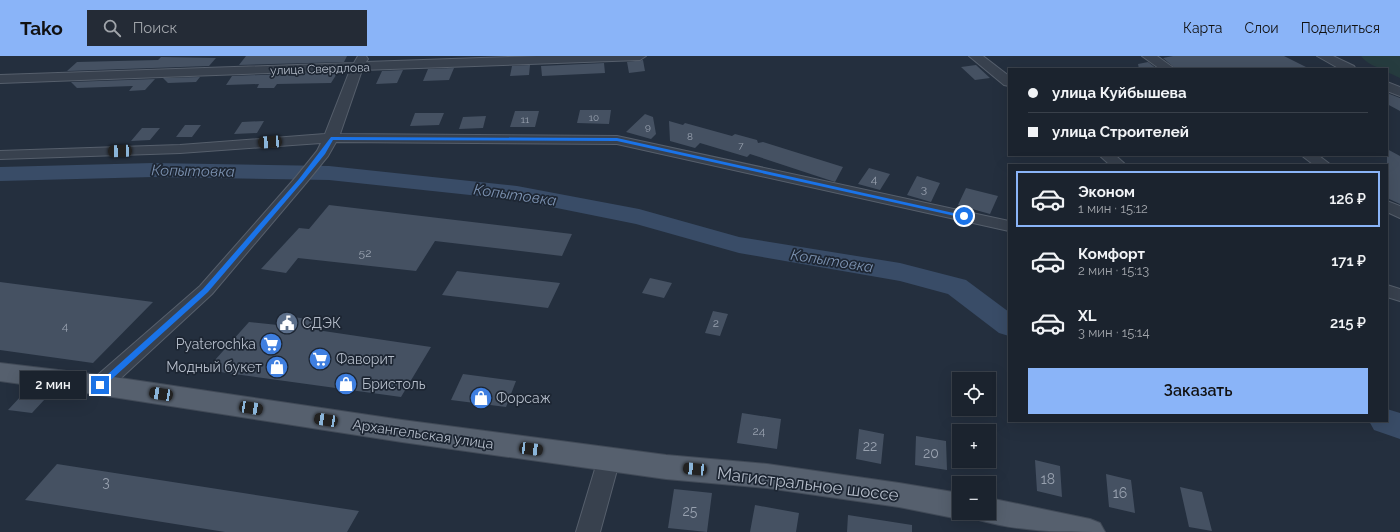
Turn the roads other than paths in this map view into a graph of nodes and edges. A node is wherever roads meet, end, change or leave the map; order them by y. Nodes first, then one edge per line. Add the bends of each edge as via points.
1 (640, 56) edge
2 (975, 56) edge
3 (1148, 56) edge
4 (1323, 56) edge
5 (360, 62) edge
6 (1167, 68) edge
7 (1348, 68) edge
8 (0, 79) edge
9 (1008, 81) edge
10 (1388, 86) edge
11 (1400, 92) edge
12 (331, 138) junction
13 (0, 155) edge
14 (1107, 156) edge
15 (1310, 156) edge
16 (1118, 164) edge
17 (1322, 164) edge
18 (1388, 207) edge
19 (1400, 213) edge
20 (1008, 226) edge
21 (1388, 291) edge
22 (1400, 295) edge
23 (0, 372) edge
24 (100, 385) junction
25 (609, 459) junction
26 (952, 505) edge
27 (996, 513) edge
28 (588, 532) edge
29 (1090, 532) edge

1 - 5 street, улица Свердлова
2 - 9 street
3 - 6 street
4 - 7 street
5 - 8 street, улица Свердлова
5 - 12 street
10 - 11 street
12 - 13 street via 180,149
12 - 20 street via 617,140
12 - 24 street via 313,166 206,290
14 - 16 street
15 - 17 street
18 - 19 street
21 - 22 street
23 - 24 main road, Архангельская улица
24 - 25 main road, Архангельская улица via 402,431
25 - 26 main road, Магистральное шоссе via 767,476
25 - 28 street
27 - 29 main road

